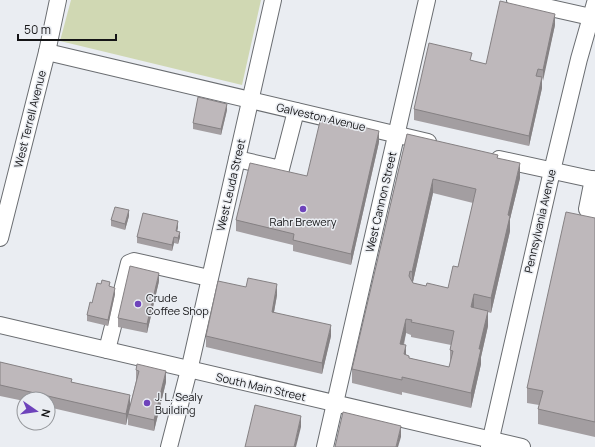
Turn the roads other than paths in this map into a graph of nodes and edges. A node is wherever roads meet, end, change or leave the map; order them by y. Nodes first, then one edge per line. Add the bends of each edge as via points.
1 (58, 0) edge
2 (273, 0) edge
3 (427, 0) edge
4 (515, 0) edge
5 (593, 13) edge
6 (47, 52) junction
7 (250, 100) junction
8 (296, 111) junction
9 (396, 134) junction
10 (443, 145) edge
11 (481, 154) edge
12 (237, 159) junction
13 (552, 171) junction
14 (594, 179) edge
15 (595, 215) edge
16 (0, 238) edge
17 (209, 278) junction
18 (0, 325) edge
19 (108, 350) junction
20 (188, 370) junction
21 (336, 404) junction
22 (490, 443) edge
23 (169, 447) edge
24 (325, 447) edge
25 (522, 447) edge

1 - 6 street, West Terrell Avenue
2 - 7 street, West Leuda Street
3 - 9 street, West Cannon Street
4 - 5 street
5 - 13 street, Pennsylvania Avenue
6 - 7 street, Galveston Avenue
6 - 16 street, West Terrell Avenue
7 - 8 street, Galveston Avenue
7 - 12 street, West Leuda Street
8 - 9 street, Galveston Avenue
8 - 12 street via 281,169
9 - 10 street, Galveston Avenue
9 - 21 street, West Cannon Street via 353,353
11 - 13 street
12 - 17 street, West Leuda Street
13 - 14 street
13 - 22 street, Pennsylvania Avenue
14 - 15 street via 587,209
17 - 19 street via 134,260 129,263
17 - 20 street, West Leuda Street
18 - 19 street, South Main Street
19 - 20 street, South Main Street
20 - 21 street, South Main Street
20 - 23 street, West Leuda Street
21 - 22 street, South Main Street
21 - 24 street, West Cannon Street
22 - 25 street, South Main Street

